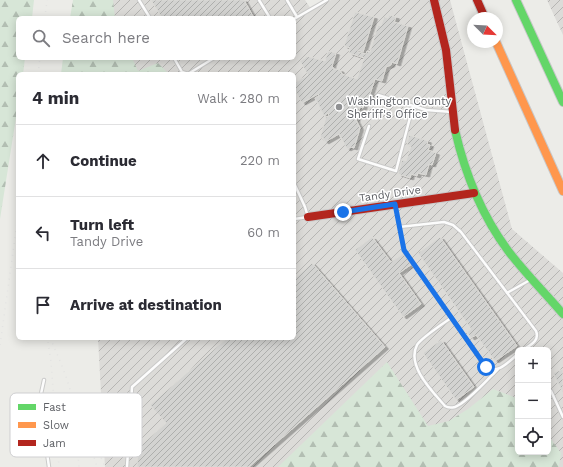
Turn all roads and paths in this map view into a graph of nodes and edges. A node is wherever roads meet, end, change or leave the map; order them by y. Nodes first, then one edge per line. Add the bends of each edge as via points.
1 (139, 0) edge
2 (259, 0) edge
3 (287, 0) edge
4 (327, 0) edge
5 (434, 0) edge
6 (477, 0) edge
7 (516, 0) edge
8 (482, 12) edge
9 (149, 16) edge
10 (269, 16) edge
11 (297, 17) joint
12 (499, 48) edge
13 (175, 60) edge
14 (211, 60) edge
15 (182, 72) edge
16 (191, 72) edge
17 (378, 96) dead end
18 (563, 102) edge
19 (414, 106) junction
20 (452, 112) junction
21 (368, 126) dead end
22 (296, 187) edge
23 (563, 191) edge
24 (474, 193) junction
25 (395, 204) junction
26 (308, 217) junction
27 (296, 219) edge
28 (399, 227) junction
29 (532, 279) junction
30 (507, 293) junction
31 (563, 314) edge
32 (451, 318) junction
33 (185, 340) edge
34 (527, 347) edge
35 (515, 356) edge
36 (498, 369) junction
37 (44, 380) dead end
38 (41, 393) edge
39 (132, 393) edge
40 (551, 393) edge
41 (563, 417) edge
42 (48, 457) edge
43 (128, 457) edge
44 (49, 467) edge
45 (127, 467) edge

1 - 9 lane
2 - 10 lane
3 - 11 lane
4 - 11 lane
5 - 20 main road via 446,51
6 - 8 main road
7 - 18 main road
12 - 23 main road
13 - 15 lane
14 - 16 lane
17 - 19 lane
19 - 20 lane
19 - 21 lane via 396,171 358,159
20 - 24 main road via 460,152
22 - 26 lane
24 - 25 main road, Tandy Drive
24 - 29 main road via 501,240
25 - 26 main road, Tandy Drive
25 - 28 lane
26 - 27 lane
28 - 30 lane via 444,222 453,225
28 - 32 lane via 404,250
29 - 30 lane
29 - 31 main road
30 - 34 lane via 538,336 537,340
32 - 36 lane via 486,367
32 - 36 lane via 417,345 414,358 414,364 428,386 446,406 455,407 465,400
33 - 39 lane via 132,387
35 - 36 lane
37 - 38 lane
40 - 41 lane
42 - 44 lane
43 - 45 lane

